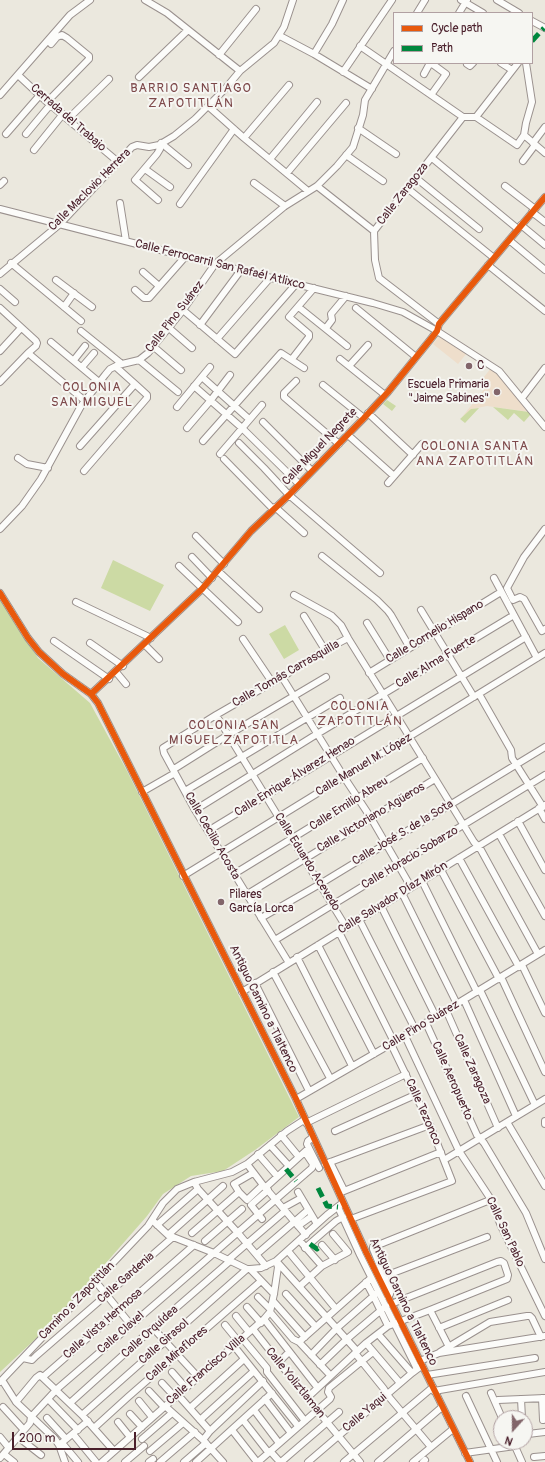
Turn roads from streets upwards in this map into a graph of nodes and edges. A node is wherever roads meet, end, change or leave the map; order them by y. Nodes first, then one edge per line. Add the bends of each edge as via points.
1 (90, 0) edge
2 (145, 0) edge
3 (294, 0) edge
4 (343, 0) edge
5 (392, 0) edge
6 (425, 0) edge
7 (465, 1) edge
8 (500, 1) edge
9 (256, 9) dead end
10 (418, 12) edge
11 (460, 12) edge
12 (482, 12) edge
13 (517, 12) edge
14 (533, 22) edge
15 (544, 27) edge
16 (188, 30) junction
17 (280, 36) junction
18 (51, 44) dead end
19 (360, 46) junction
20 (393, 53) edge
21 (314, 54) junction
22 (219, 55) junction
23 (387, 63) junction
24 (430, 64) edge
25 (432, 64) edge
26 (503, 64) edge
27 (517, 64) edge
28 (526, 64) edge
29 (512, 70) junction
30 (240, 71) junction
31 (343, 72) junction
32 (424, 74) dead end
33 (18, 75) junction
34 (139, 76) dead end
35 (109, 79) dead end
36 (289, 84) dead end
37 (372, 90) junction
38 (0, 95) edge
39 (40, 95) junction
40 (431, 95) junction
41 (317, 102) dead end
42 (49, 103) junction
43 (346, 104) dead end
44 (208, 106) junction
45 (63, 114) junction
46 (463, 117) junction
47 (476, 117) junction
48 (68, 119) junction
49 (545, 127) edge
50 (358, 128) junction
51 (234, 129) junction
52 (6, 134) dead end
53 (26, 134) dead end
54 (524, 135) junction
55 (244, 138) junction
56 (160, 144) junction
57 (534, 144) junction
58 (34, 150) dead end
59 (396, 154) dead end
60 (545, 154) edge
61 (346, 155) junction
62 (432, 158) junction
63 (270, 159) junction
64 (117, 161) junction
65 (523, 161) dead end
66 (188, 165) dead end
67 (145, 169) junction
68 (287, 173) junction
69 (416, 178) junction
70 (384, 182) dead end
71 (254, 183) dead end
72 (317, 186) junction
73 (505, 186) dead end
74 (170, 187) dead end
75 (407, 188) junction
76 (308, 191) junction
77 (158, 200) dead end
78 (544, 201) edge
79 (120, 203) dead end
80 (180, 204) dead end
81 (285, 206) junction
82 (0, 209) edge
83 (534, 211) junction
84 (545, 222) edge
85 (60, 224) junction
86 (520, 227) junction
87 (479, 229) dead end
88 (374, 231) junction
89 (509, 240) junction
90 (126, 241) junction
91 (545, 245) edge
92 (185, 257) junction
93 (494, 258) junction
94 (11, 263) junction
95 (215, 264) junction
96 (488, 265) junction
97 (241, 270) junction
98 (545, 270) edge
99 (143, 272) dead end
100 (0, 274) edge
101 (270, 278) junction
102 (56, 280) dead end
103 (296, 284) junction
104 (159, 286) junction
105 (314, 288) junction
106 (0, 289) edge
107 (135, 290) dead end
108 (74, 293) junction
109 (346, 296) junction
110 (16, 302) dead end
111 (64, 307) junction
112 (92, 307) dead end
113 (356, 308) dead end
114 (0, 309) edge
115 (301, 309) dead end
116 (183, 310) junction
117 (545, 311) edge
118 (81, 321) dead end
119 (439, 324) junction
120 (200, 325) junction
121 (21, 328) junction
122 (169, 328) junction
123 (326, 328) junction
124 (82, 331) dead end
125 (437, 331) junction
126 (216, 339) junction
127 (51, 342) dead end
128 (368, 344) dead end
129 (85, 346) dead end
130 (347, 346) dead end
131 (154, 347) junction
132 (192, 348) dead end
133 (0, 351) edge
134 (94, 352) dead end
135 (28, 353) junction
136 (416, 357) junction
137 (292, 359) junction
138 (340, 359) dead end
139 (74, 360) junction
140 (139, 360) junction
141 (122, 364) junction
142 (349, 366) junction
143 (82, 367) junction
144 (116, 367) junction
145 (210, 367) dead end
146 (304, 368) dead end
147 (545, 368) edge
148 (181, 370) dead end
149 (230, 376) dead end
150 (202, 377) junction
151 (296, 381) dead end
152 (0, 382) edge
153 (99, 382) junction
154 (135, 384) junction
155 (322, 385) dead end
156 (194, 386) junction
157 (218, 391) junction
158 (178, 392) dead end
159 (385, 395) junction
160 (522, 398) junction
161 (211, 400) junction
162 (85, 401) junction
163 (234, 405) junction
164 (262, 405) dead end
165 (177, 407) dead end
166 (368, 413) junction
167 (226, 414) junction
168 (364, 418) junction
169 (250, 420) junction
170 (263, 422) dead end
171 (545, 427) edge
172 (187, 428) dead end
173 (242, 428) junction
174 (348, 435) junction
175 (203, 441) dead end
176 (239, 443) dead end
177 (339, 444) junction
178 (422, 444) dead end
179 (80, 446) dead end
180 (413, 455) junction
181 (18, 458) dead end
182 (48, 468) junction
183 (84, 471) dead end
184 (312, 471) junction
185 (394, 476) junction
186 (388, 483) dead end
187 (299, 484) junction
188 (289, 495) junction
189 (274, 508) junction
190 (0, 529) edge
191 (545, 529) edge
192 (304, 533) dead end
193 (196, 536) dead end
194 (322, 556) dead end
195 (192, 557) dead end
196 (224, 564) junction
197 (179, 566) dead end
198 (218, 571) junction
199 (380, 573) dead end
200 (212, 578) junction
201 (494, 578) dead end
202 (202, 589) junction
203 (501, 592) junction
204 (0, 593) edge
205 (294, 595) dead end
206 (76, 602) dead end
207 (259, 609) dead end
208 (421, 610) dead end
209 (514, 615) junction
210 (304, 616) dead end
211 (238, 622) dead end
212 (368, 623) dead end
213 (545, 629) edge
214 (436, 633) junction
215 (526, 637) junction
216 (151, 638) junction
217 (348, 638) junction
218 (243, 639) dead end
219 (54, 641) dead end
220 (90, 643) dead end
221 (144, 644) junction
222 (410, 648) junction
223 (325, 650) junction
224 (449, 654) junction
225 (545, 654) edge
226 (537, 658) junction
227 (159, 659) dead end
228 (390, 660) junction
229 (122, 666) junction
230 (116, 672) junction
231 (369, 673) junction
232 (461, 675) junction
233 (282, 677) junction
234 (326, 677) dead end
235 (109, 679) junction
236 (272, 682) junction
237 (126, 684) dead end
238 (92, 694) junction
239 (383, 694) junction
240 (477, 695) junction
241 (294, 696) junction
242 (340, 698) dead end
243 (216, 715) junction
244 (396, 715) junction
245 (308, 718) junction
246 (317, 734) junction
247 (228, 735) junction
248 (410, 737) junction
249 (545, 747) edge
250 (163, 748) joint
251 (331, 756) junction
252 (242, 757) junction
253 (422, 758) junction
254 (517, 765) junction
255 (174, 771) junction
256 (253, 774) junction
257 (545, 775) edge
258 (344, 778) junction
259 (436, 779) junction
260 (530, 785) junction
261 (185, 791) junction
262 (142, 792) junction
263 (265, 796) junction
264 (357, 798) junction
265 (451, 804) junction
266 (542, 807) edge
267 (195, 810) junction
268 (279, 816) junction
269 (371, 818) junction
270 (545, 819) edge
271 (518, 821) junction
272 (464, 825) junction
273 (208, 831) junction
274 (498, 834) junction
275 (292, 838) junction
276 (385, 843) junction
277 (478, 846) junction
278 (221, 853) junction
279 (459, 858) junction
280 (304, 859) junction
281 (398, 864) junction
282 (441, 870) junction
283 (545, 870) edge
284 (234, 874) junction
285 (183, 876) junction
286 (422, 881) junction
287 (320, 884) junction
288 (411, 887) junction
289 (402, 893) junction
290 (246, 895) junction
291 (333, 905) junction
292 (381, 906) junction
293 (545, 916) edge
294 (261, 918) junction
295 (359, 919) junction
296 (346, 927) junction
297 (338, 932) junction
298 (275, 940) junction
299 (318, 945) junction
300 (543, 952) edge
301 (297, 957) junction
302 (289, 962) junction
303 (520, 966) junction
304 (273, 972) junction
305 (500, 978) junction
306 (255, 983) junction
307 (479, 991) junction
308 (242, 992) junction
309 (464, 1000) junction
310 (457, 1004) junction
311 (446, 1010) junction
312 (545, 1013) edge
313 (436, 1016) junction
314 (426, 1023) junction
315 (416, 1029) junction
316 (405, 1036) junction
317 (393, 1043) junction
318 (374, 1054) junction
319 (352, 1066) junction
320 (545, 1072) edge
321 (406, 1074) junction
322 (330, 1078) junction
323 (309, 1091) junction
324 (415, 1095) junction
325 (296, 1099) junction
326 (545, 1099) edge
327 (535, 1105) junction
328 (516, 1116) junction
329 (545, 1120) edge
330 (306, 1122) junction
331 (507, 1122) junction
332 (545, 1124) edge
333 (430, 1126) junction
334 (498, 1128) junction
335 (335, 1131) dead end
336 (281, 1135) junction
337 (312, 1138) junction
338 (480, 1139) junction
339 (270, 1144) junction
340 (307, 1150) junction
341 (458, 1151) junction
342 (441, 1152) junction
343 (258, 1154) junction
344 (298, 1157) junction
345 (444, 1160) junction
346 (328, 1163) junction
347 (247, 1164) junction
348 (289, 1166) junction
349 (319, 1168) dead end
350 (253, 1172) junction
351 (277, 1176) junction
352 (194, 1182) junction
353 (223, 1186) dead end
354 (545, 1186) edge
355 (265, 1188) junction
356 (198, 1189) junction
357 (341, 1191) junction
358 (239, 1192) junction
359 (208, 1199) junction
360 (276, 1200) junction
361 (490, 1200) junction
362 (340, 1205) junction
363 (242, 1209) dead end
364 (284, 1209) junction
365 (217, 1210) junction
366 (308, 1210) junction
367 (312, 1216) junction
368 (260, 1217) junction
369 (343, 1217) junction
370 (351, 1220) junction
371 (228, 1221) junction
372 (155, 1222) junction
373 (296, 1224) junction
374 (318, 1224) junction
375 (238, 1232) junction
376 (192, 1233) dead end
377 (332, 1234) dead end
378 (306, 1235) junction
379 (170, 1236) junction
380 (488, 1237) dead end
381 (205, 1241) dead end
382 (300, 1241) junction
383 (248, 1243) junction
384 (194, 1245) junction
385 (322, 1245) dead end
386 (305, 1248) junction
387 (288, 1251) junction
388 (214, 1253) junction
389 (257, 1254) junction
390 (545, 1259) edge
391 (335, 1260) junction
392 (229, 1261) junction
393 (277, 1262) junction
394 (266, 1266) junction
395 (322, 1266) junction
396 (248, 1269) junction
397 (385, 1276) junction
398 (309, 1277) junction
399 (371, 1278) junction
400 (261, 1281) junction
401 (96, 1282) junction
402 (366, 1282) junction
403 (300, 1286) junction
404 (286, 1294) dead end
405 (376, 1294) junction
406 (106, 1295) junction
407 (258, 1297) dead end
408 (388, 1297) junction
409 (273, 1298) junction
410 (508, 1300) dead end
411 (247, 1307) dead end
412 (386, 1307) junction
413 (336, 1309) junction
414 (119, 1310) junction
415 (270, 1310) junction
416 (430, 1310) junction
417 (236, 1316) dead end
418 (545, 1316) edge
419 (327, 1317) junction
420 (263, 1321) junction
421 (401, 1322) junction
422 (390, 1324) junction
423 (131, 1325) junction
424 (225, 1325) dead end
425 (316, 1327) junction
426 (153, 1328) junction
427 (337, 1328) junction
428 (439, 1328) junction
429 (251, 1331) junction
430 (378, 1334) junction
431 (305, 1337) junction
432 (543, 1337) edge
433 (347, 1339) junction
434 (166, 1340) junction
435 (238, 1342) junction
436 (299, 1342) junction
437 (366, 1343) junction
438 (449, 1347) junction
439 (289, 1352) junction
440 (356, 1352) junction
441 (373, 1352) junction
442 (177, 1353) junction
443 (439, 1353) junction
444 (311, 1355) junction
445 (23, 1358) junction
446 (535, 1358) dead end
447 (244, 1359) junction
448 (362, 1361) junction
449 (279, 1362) junction
450 (320, 1365) junction
451 (420, 1365) junction
452 (254, 1371) junction
453 (172, 1372) dead end
454 (545, 1372) edge
455 (412, 1373) junction
456 (330, 1375) junction
457 (427, 1375) junction
458 (43, 1377) junction
459 (198, 1377) junction
460 (1, 1381) edge
461 (263, 1381) junction
462 (162, 1383) dead end
463 (400, 1383) junction
464 (317, 1387) junction
465 (186, 1388) junction
466 (433, 1389) junction
467 (57, 1390) junction
468 (149, 1391) dead end
469 (272, 1393) junction
470 (491, 1393) dead end
471 (388, 1394) junction
472 (177, 1396) junction
473 (466, 1396) dead end
474 (307, 1398) junction
475 (544, 1398) edge
476 (48, 1399) junction
477 (521, 1399) junction
478 (15, 1400) junction
479 (265, 1400) junction
480 (498, 1400) dead end
481 (139, 1401) dead end
482 (70, 1403) junction
483 (165, 1406) junction
484 (442, 1407) junction
485 (190, 1408) junction
486 (1, 1409) edge
487 (254, 1410) junction
488 (317, 1410) junction
489 (498, 1410) edge
490 (522, 1410) edge
491 (339, 1412) dead end
492 (402, 1412) junction
493 (172, 1413) junction
494 (130, 1414) dead end
495 (82, 1415) junction
496 (31, 1417) junction
497 (152, 1417) junction
498 (47, 1418) dead end
499 (200, 1420) junction
500 (243, 1420) junction
501 (543, 1420) dead end
502 (88, 1421) junction
503 (305, 1421) junction
504 (118, 1422) dead end
505 (327, 1422) junction
506 (183, 1423) junction
507 (142, 1426) junction
508 (298, 1426) junction
509 (94, 1428) junction
510 (416, 1429) junction
511 (453, 1429) junction
512 (24, 1430) junction
513 (232, 1430) junction
514 (210, 1431) junction
515 (75, 1432) junction
516 (195, 1432) junction
517 (545, 1432) edge
518 (291, 1433) junction
519 (533, 1433) edge
520 (338, 1436) junction
521 (18, 1437) junction
522 (130, 1437) junction
523 (0, 1438) edge
524 (205, 1441) junction
525 (62, 1442) junction
526 (279, 1443) junction
527 (431, 1447) junction
528 (9, 1448) junction
529 (493, 1448) edge
530 (490, 1449) junction
531 (211, 1450) junction
532 (517, 1450) edge
533 (114, 1451) junction
534 (150, 1451) dead end
535 (269, 1452) junction
536 (465, 1453) junction
537 (353, 1454) junction
538 (41, 1455) dead end
539 (2, 1456) edge
540 (545, 1456) edge
541 (534, 1457) dead end
542 (106, 1461) edge
543 (219, 1461) edge
544 (14, 1462) edge
545 (65, 1462) edge
546 (78, 1462) edge
547 (96, 1462) edge
548 (125, 1462) edge
549 (160, 1462) edge
550 (184, 1462) edge
551 (196, 1462) edge
552 (257, 1462) edge
553 (280, 1462) edge
554 (308, 1462) edge
555 (344, 1462) edge
556 (360, 1462) edge
557 (378, 1462) edge
558 (413, 1462) edge
559 (469, 1462) edge
560 (497, 1462) edge
561 (522, 1462) edge

1 - 33 street via 70,15
2 - 16 street via 167,12
3 - 17 street
4 - 21 street
5 - 19 street
6 - 10 street
7 - 11 street
7 - 12 street
8 - 13 street
9 - 22 street
14 - 15 street
16 - 22 street
16 - 34 street
17 - 21 street
17 - 30 street via 274,44
18 - 42 street via 62,35 89,56 89,59
19 - 23 street
19 - 31 street
20 - 23 street, Calle Pino Suárez
21 - 31 street
22 - 30 street
23 - 37 street, Calle Pino Suárez
23 - 40 street
24 - 32 street
25 - 40 street via 446,74
26 - 29 street
27 - 29 street
28 - 54 street via 532,102
29 - 47 street
30 - 44 street
31 - 37 street
33 - 38 street
33 - 39 street, Cerrada del Trabajo
35 - 48 street
36 - 55 street
37 - 50 street, Calle Pino Suárez via 365,100
39 - 42 street, Cerrada del Trabajo
39 - 52 street
40 - 46 street
41 - 63 street
42 - 45 street, Cerrada del Trabajo
42 - 53 street
43 - 68 street
44 - 51 street
44 - 56 street via 184,128
45 - 48 street, Cerrada del Trabajo
45 - 58 street
46 - 47 street
46 - 62 street, Calle Zaragoza
47 - 54 street via 517,144
48 - 64 street, Cerrada del Trabajo
49 - 57 street
50 - 59 street
50 - 61 street, Calle Pino Suárez via 353,147
51 - 55 street
51 - 80 street
54 - 57 street
55 - 63 street
56 - 64 street, Calle Maclovio Herrera via 149,147 137,145
56 - 66 street
56 - 67 street via 160,150
57 - 60 street
57 - 65 street
61 - 70 street
61 - 72 street, Calle Pino Suárez
62 - 69 street, Calle Zaragoza
62 - 86 street
63 - 68 street
64 - 85 street, Calle Maclovio Herrera
67 - 74 street
67 - 77 street via 135,180
68 - 76 street
69 - 75 street, Calle Zaragoza
69 - 87 street
71 - 81 street
72 - 76 street, Calle Pino Suárez
72 - 88 street
73 - 83 street
75 - 88 street, Calle Zaragoza
75 - 93 street
76 - 81 street, Calle Pino Suárez
78 - 83 street, Calle Miguel Negrete
79 - 90 street
81 - 95 street, Calle Pino Suárez
82 - 85 street, Calle Ferrocarril San Rafaél Atlixco
83 - 84 street
83 - 86 street, Calle Miguel Negrete
85 - 90 street, Calle Ferrocarril San Rafaél Atlixco
85 - 94 street, Calle Maclovio Herrera
86 - 89 street, Calle Miguel Negrete
86 - 91 street
88 - 119 street, Calle Zaragoza via 375,260 379,278
89 - 93 street, Calle Miguel Negrete
89 - 98 street
90 - 92 street, Calle Ferrocarril San Rafaél Atlixco
92 - 95 street, Calle Ferrocarril San Rafaél Atlixco
92 - 104 street
93 - 96 street, Calle Miguel Negrete
94 - 100 street, Calle Maclovio Herrera
94 - 111 street
95 - 97 street, Calle Ferrocarril San Rafaél Atlixco
95 - 116 street, Calle Pino Suárez
96 - 117 street
96 - 119 street, Calle Miguel Negrete
97 - 101 street, Calle Ferrocarril San Rafaél Atlixco
97 - 120 street
99 - 104 street
101 - 103 street, Calle Ferrocarril San Rafaél Atlixco
101 - 126 street
102 - 108 street
103 - 105 street, Calle Ferrocarril San Rafaél Atlixco
103 - 126 street via 235,354
104 - 107 street via 146,299
105 - 109 street, Calle Ferrocarril San Rafaél Atlixco
105 - 137 street via 289,317 309,334
106 - 110 street
108 - 111 street
108 - 112 street
109 - 123 street via 331,314 332,320
109 - 125 street, Calle Ferrocarril San Rafaél Atlixco via 403,312
111 - 118 street
113 - 136 street
114 - 121 street
115 - 123 street
116 - 120 street
116 - 122 street, Calle Pino Suárez
119 - 125 street, Calle Miguel Negrete
120 - 126 street
121 - 133 street
121 - 135 street via 37,343
122 - 131 street, Calle Pino Suárez
122 - 132 street
123 - 130 street
124 - 141 street
125 - 136 street, Calle Miguel Negrete
125 - 160 street, Calle Ferrocarril San Rafaél Atlixco via 499,371
127 - 139 street
128 - 142 street
129 - 139 street
131 - 140 street, Calle Pino Suárez
131 - 148 street
134 - 143 street
135 - 152 street
135 - 162 street
136 - 159 street, Calle Miguel Negrete
137 - 146 street
137 - 163 street via 281,353
138 - 142 street
139 - 143 street
140 - 141 street, Calle Pino Suárez
140 - 158 street
141 - 144 street, Calle Pino Suárez
142 - 159 street
143 - 153 street
144 - 153 street, Calle Pino Suárez via 110,369
144 - 154 street
145 - 150 street
147 - 160 street
149 - 157 street
150 - 156 street
150 - 157 street
151 - 177 street via 284,393 284,397
153 - 162 street, Calle Pino Suárez
154 - 179 street
154 - 183 street via 148,398
155 - 168 street
156 - 161 street
156 - 165 street
157 - 161 street
157 - 163 street
159 - 166 street, Calle Miguel Negrete
160 - 171 street, Calle Ferrocarril San Rafaél Atlixco
161 - 167 street
161 - 172 street
162 - 182 street, Calle Pino Suárez
163 - 167 street
163 - 169 street
164 - 169 street
166 - 168 street, Calle Miguel Negrete
166 - 180 street
167 - 173 street
167 - 175 street
168 - 174 street, Calle Miguel Negrete
169 - 173 street
170 - 184 street
173 - 187 street
173 - 189 street via 222,456
174 - 177 street, Calle Miguel Negrete
174 - 185 street
176 - 188 street
177 - 184 street, Calle Miguel Negrete
178 - 180 street
180 - 185 street
181 - 182 street via 27,464
182 - 190 street, Calle Pino Suárez via 22,506
184 - 187 street, Calle Miguel Negrete
185 - 186 street
187 - 188 street, Calle Miguel Negrete
188 - 189 street, Calle Miguel Negrete
188 - 199 street
189 - 192 street
189 - 196 street, Calle Miguel Negrete
191 - 213 street via 524,557 507,588 513,600 520,597 524,599 542,631
193 - 196 street
194 - 222 street via 388,611
195 - 200 street
196 - 198 street, Calle Miguel Negrete
197 - 202 street
198 - 200 street, Calle Miguel Negrete
198 - 207 street
200 - 202 street, Calle Miguel Negrete
201 - 203 street
202 - 211 street
202 - 216 street, Calle Miguel Negrete
203 - 209 street
203 - 214 street, Calle Cornelio Hispano
204 - 238 street, Antiguo Camino a Tlaltenco via 28,638 40,652 63,674
205 - 217 street via 332,616
206 - 216 street
208 - 214 street
209 - 215 street
209 - 224 street, Calle Alma Fuerte
210 - 223 street
212 - 228 street
214 - 222 street, Calle Cornelio Hispano
214 - 224 street
215 - 226 street
215 - 232 street, Calle Enrique Álvarez Henao
216 - 221 street, Calle Miguel Negrete
217 - 223 street, Calle Tomás Carrasquilla
217 - 231 street
218 - 236 street
219 - 235 street
220 - 229 street
221 - 227 street
221 - 229 street, Calle Miguel Negrete
222 - 228 street, Calle Cornelio Hispano
223 - 233 street, Calle Tomás Carrasquilla
224 - 232 street
224 - 239 street, Calle Alma Fuerte
225 - 226 street, Calle Manuel M. López
226 - 240 street, Calle Manuel M. López
228 - 231 street, Calle Cornelio Hispano
229 - 230 street, Calle Miguel Negrete
230 - 235 street, Calle Miguel Negrete
230 - 237 street
231 - 239 street
232 - 240 street
232 - 244 street, Calle Enrique Álvarez Henao
233 - 236 street, Calle Tomás Carrasquilla
233 - 241 street
234 - 241 street
235 - 238 street, Calle Miguel Negrete
236 - 243 street, Calle Tomás Carrasquilla
238 - 262 street, Antiguo Camino a Tlaltenco
239 - 244 street
239 - 246 street, Calle Alma Fuerte
240 - 248 street, Calle Manuel M. López
240 - 254 street via 511,750 512,758
241 - 245 street
241 - 247 street
242 - 245 street
243 - 247 street, Calle Eduardo Acevedo
243 - 250 street, Calle Tomás Carrasquilla
244 - 248 street
244 - 251 street, Calle Enrique Álvarez Henao
245 - 246 street
245 - 252 street
246 - 251 street
246 - 256 street, Calle Alma Fuerte
247 - 252 street, Calle Eduardo Acevedo
247 - 255 street
248 - 253 street
248 - 258 street, Calle Manuel M. López
249 - 254 street, Calle José S. de la Sota
250 - 255 street, Calle Cecilio Acosta
251 - 258 street
251 - 263 street, Calle Enrique Álvarez Henao
252 - 256 street, Calle Eduardo Acevedo
252 - 261 street
253 - 259 street
253 - 264 street, Calle Emilio Abreu
254 - 260 street
254 - 265 street, Calle José S. de la Sota
255 - 261 street, Calle Cecilio Acosta
255 - 262 street
256 - 263 street, Calle Eduardo Acevedo
256 - 267 street, Calle Alma Fuerte
257 - 260 street, Calle Horacio Sobarzo
258 - 264 street
258 - 268 street, Calle Manuel M. López
259 - 265 street
259 - 269 street, Calle Victoriano Agüeros
260 - 266 street
260 - 272 street, Calle Horacio Sobarzo
261 - 267 street, Calle Cecilio Acosta
262 - 285 street, Antiguo Camino a Tlaltenco
263 - 268 street, Calle Eduardo Acevedo
263 - 273 street, Calle Enrique Álvarez Henao
264 - 269 street
264 - 275 street, Calle Emilio Abreu
265 - 272 street
265 - 276 street, Calle José S. de la Sota
266 - 270 street
266 - 271 street, Calle Salvador Díaz Mirón
267 - 273 street, Calle Cecilio Acosta
268 - 275 street, Calle Eduardo Acevedo
268 - 278 street, Calle Manuel M. López
269 - 276 street
269 - 280 street, Calle Victoriano Agüeros
271 - 274 street, Calle Salvador Díaz Mirón
271 - 283 street
272 - 277 street
272 - 281 street, Calle Horacio Sobarzo
273 - 278 street, Calle Cecilio Acosta
274 - 277 street, Calle Salvador Díaz Mirón
274 - 293 street
275 - 280 street, Calle Eduardo Acevedo
275 - 284 street, Calle Emilio Abreu
276 - 281 street
276 - 287 street, Calle José S. de la Sota
277 - 279 street, Calle Salvador Díaz Mirón
277 - 300 street
278 - 284 street, Calle Cecilio Acosta
278 - 285 street, Calle Manuel M. López
279 - 282 street, Calle Salvador Díaz Mirón
279 - 303 street
280 - 287 street, Calle Eduardo Acevedo
280 - 290 street, Calle Victoriano Agüeros
281 - 288 street
281 - 291 street, Calle Horacio Sobarzo
282 - 286 street, Calle Salvador Díaz Mirón
282 - 305 street
284 - 290 street, Calle Cecilio Acosta
285 - 308 street, Antiguo Camino a Tlaltenco
286 - 288 street, Calle Salvador Díaz Mirón
286 - 307 street
287 - 291 street, Calle Eduardo Acevedo
287 - 294 street, Calle José S. de la Sota
288 - 289 street, Calle Salvador Díaz Mirón
289 - 292 street, Calle Salvador Díaz Mirón
289 - 310 street
290 - 294 street, Calle Cecilio Acosta
291 - 296 street, Calle Eduardo Acevedo
291 - 298 street, Calle Horacio Sobarzo
292 - 295 street, Calle Salvador Díaz Mirón
292 - 313 street
294 - 298 street, Calle Cecilio Acosta
295 - 296 street, Calle Salvador Díaz Mirón
295 - 315 street
296 - 297 street, Calle Salvador Díaz Mirón
297 - 299 street, Calle Salvador Díaz Mirón
297 - 317 street, Calle Tezonco
298 - 302 street, Calle Cecilio Acosta
299 - 301 street, Calle Salvador Díaz Mirón
299 - 318 street
300 - 303 street, Calle Pino Suárez
301 - 302 street, Calle Salvador Díaz Mirón
301 - 319 street
302 - 304 street, Calle Salvador Díaz Mirón
303 - 305 street, Calle Pino Suárez
303 - 312 street
304 - 306 street, Calle Salvador Díaz Mirón
304 - 322 street
305 - 307 street, Calle Pino Suárez
305 - 320 street
306 - 308 street, Calle Salvador Díaz Mirón
306 - 323 street
307 - 309 street, Calle Pino Suárez
307 - 327 street
308 - 325 street, Antiguo Camino a Tlaltenco
309 - 310 street, Calle Pino Suárez
309 - 328 street
310 - 311 street, Calle Pino Suárez
311 - 313 street, Calle Pino Suárez
311 - 334 street, Calle Zaragoza
313 - 314 street, Calle Pino Suárez
314 - 315 street, Calle Pino Suárez
314 - 338 street, Calle Aeropuerto
315 - 316 street, Calle Pino Suárez
316 - 317 street, Calle Pino Suárez
316 - 341 street, Calle San Pablo
317 - 318 street, Calle Pino Suárez
317 - 321 street, Calle Tezonco
318 - 319 street, Calle Pino Suárez
319 - 322 street, Calle Pino Suárez
321 - 324 street, Calle Tezonco
321 - 330 street
322 - 323 street, Calle Pino Suárez
323 - 325 street, Calle Pino Suárez
324 - 333 street, Calle Tezonco
324 - 335 street
325 - 330 street, Antiguo Camino a Tlaltenco
326 - 327 street
327 - 328 street
328 - 331 street
329 - 332 street
330 - 336 street
330 - 337 street, Antiguo Camino a Tlaltenco
331 - 334 street
331 - 354 street
333 - 342 street, Calle Tezonco
333 - 346 street
334 - 338 street
336 - 339 street
336 - 344 street
337 - 340 street via 308,1142
337 - 346 street, Antiguo Camino a Tlaltenco
338 - 341 street
338 - 390 street, Calle Aeropuerto via 526,1214
339 - 343 street
339 - 348 street
340 - 344 street
340 - 349 street
340 - 360 street, Calle Clavel via 313,1166
341 - 345 street
341 - 361 street, Calle San Pablo
342 - 345 street, Calle Tezonco
342 - 357 street
343 - 347 street
343 - 351 street
344 - 348 street
345 - 370 street, Calle Tezonco via 452,1181
346 - 357 street, Antiguo Camino a Tlaltenco
347 - 350 street
347 - 352 street via 224,1175
348 - 351 street
350 - 355 street
350 - 358 street via 234,1184
351 - 355 street
352 - 356 street
352 - 372 street via 177,1189 163,1203
353 - 359 street, Calle Gardenia
355 - 358 street via 247,1200
355 - 360 street
355 - 368 street via 251,1205
356 - 359 street
356 - 372 street
357 - 362 street, Antiguo Camino a Tlaltenco
358 - 365 street
359 - 365 street
359 - 379 street, Calle Gardenia
360 - 364 street
360 - 368 street, Calle Clavel
361 - 397 street via 373,1247
361 - 418 street, Calle San Pablo
362 - 369 street
362 - 370 street, Antiguo Camino a Tlaltenco
362 - 374 street
363 - 371 street
364 - 366 street, Calle Orquídea via 300,1195
364 - 373 street
364 - 383 street, Calle Orquídea
365 - 371 street
365 - 376 street
366 - 367 street
366 - 373 street
367 - 373 street
367 - 374 street
368 - 375 street, Calle Clavel
369 - 386 street
369 - 399 street
370 - 408 street, Antiguo Camino a Tlaltenco
371 - 375 street
371 - 381 street
372 - 379 street
372 - 401 street, Camino a Zapotitlán
373 - 378 street
373 - 389 street
374 - 378 street
375 - 383 street
375 - 388 street, Calle Clavel
377 - 391 street via 348,1252
378 - 382 street
379 - 384 street
379 - 406 street, Calle Gardenia
380 - 397 street
382 - 386 street
382 - 387 street
383 - 389 street
383 - 392 street, Calle Orquídea
384 - 388 street
384 - 414 street, Calle Vista Hermosa
385 - 391 street
386 - 395 street
387 - 393 street
387 - 398 street
388 - 392 street
388 - 423 street, Calle Clavel
389 - 394 street
391 - 395 street
392 - 396 street
392 - 426 street, Calle Orquídea
393 - 394 street
393 - 403 street
393 - 409 street, Calle Francisco Villa via 278,1272
394 - 396 street
395 - 398 street
396 - 400 street
396 - 434 street, Calle Girasol
397 - 408 street via 390,1290
398 - 403 street
398 - 413 street
399 - 402 street
399 - 405 street
400 - 409 street
400 - 442 street, Calle Miraflores
401 - 406 street
401 - 445 street, Camino a Zapotitlán
402 - 405 street
402 - 413 street
403 - 419 street
404 - 425 street
405 - 412 street
405 - 427 street
406 - 414 street
406 - 445 street, Calle Gardenia via 32,1360
407 - 415 street
408 - 412 street, Antiguo Camino a Tlaltenco
409 - 415 street, Calle Francisco Villa
409 - 431 street
410 - 428 street
411 - 420 street
412 - 416 street via 497,1262 504,1263 507,1279
412 - 421 street, Antiguo Camino a Tlaltenco
412 - 422 street
412 - 433 street
413 - 419 street
414 - 423 street
414 - 458 street, Calle Vista Hermosa
415 - 420 street, Calle Francisco Villa
415 - 436 street via 293,1339
416 - 421 street
416 - 428 street
417 - 429 street, Calle Yoliztlaman
419 - 425 street
419 - 427 street
420 - 429 street, Calle Francisco Villa
420 - 439 street
421 - 422 street
421 - 451 street, Antiguo Camino a Tlaltenco
422 - 430 street
422 - 451 street
423 - 467 street, Calle Clavel
424 - 435 street
425 - 431 street
426 - 434 street
426 - 482 street, Calle Orquídea
427 - 433 street
427 - 444 street
428 - 438 street
429 - 435 street, Calle Francisco Villa
429 - 449 street, Calle Yoliztlaman
430 - 437 street
430 - 455 street
431 - 436 street
432 - 438 street via 532,1318 527,1316 490,1322
432 - 443 street
433 - 440 street
433 - 450 street
434 - 442 street
434 - 495 street, Calle Girasol
435 - 447 street
435 - 459 street, Calle Francisco Villa
435 - 503 street via 267,1368 267,1372
436 - 444 street
437 - 440 street
437 - 441 street
438 - 443 street
439 - 449 street
439 - 464 street
440 - 448 street
440 - 456 street
441 - 448 street
441 - 463 street
442 - 459 street
442 - 509 street, Calle Miraflores
443 - 451 street, Calle Yaqui
444 - 450 street
445 - 460 street, Camino a Zapotitlán
446 - 457 street
447 - 452 street
447 - 485 street
448 - 471 street
448 - 488 street via 329,1388 331,1397
449 - 474 street, Calle Yoliztlaman
450 - 456 street
451 - 455 street, Calle Yaqui
451 - 457 street, Antiguo Camino a Tlaltenco
452 - 461 street
452 - 499 street
453 - 465 street
454 - 466 street
455 - 463 street, Calle Yaqui
456 - 464 street
457 - 466 street, Antiguo Camino a Tlaltenco
458 - 467 street
458 - 478 street, Calle Vista Hermosa via 38,1376
459 - 465 street, Calle Francisco Villa
460 - 478 street
461 - 469 street
461 - 514 street
462 - 472 street
463 - 471 street, Calle Yaqui
464 - 474 street
465 - 472 street, Calle Francisco Villa
466 - 484 street, Antiguo Camino a Tlaltenco
466 - 492 street
467 - 476 street, Calle Clavel
467 - 482 street
468 - 483 street
469 - 479 street
469 - 508 street
470 - 489 street
471 - 492 street
471 - 520 street, Calle Yaqui
472 - 483 street, Calle Francisco Villa
472 - 485 street
473 - 530 street
474 - 488 street, Calle Yoliztlaman
475 - 477 street
475 - 501 street
476 - 496 street, Calle Clavel
476 - 515 street
477 - 480 street
477 - 490 street
478 - 486 street
478 - 496 street
479 - 487 street
479 - 518 street
481 - 497 street
482 - 495 street
483 - 493 street
483 - 497 street, Calle Francisco Villa
484 - 510 street
484 - 511 street, Antiguo Camino a Tlaltenco
485 - 499 street
486 - 512 street
487 - 500 street
487 - 526 street
488 - 503 street
488 - 505 street, Calle Yoliztlaman
491 - 505 street
492 - 510 street
492 - 537 street
493 - 506 street
493 - 548 street
494 - 507 street
495 - 502 street
496 - 512 street, Calle Clavel
496 - 525 street via 55,1439
497 - 507 street, Calle Francisco Villa
498 - 525 street
499 - 514 street
500 - 513 street
500 - 535 street
502 - 509 street
502 - 515 street
503 - 508 street
504 - 522 street
505 - 520 street, Calle Yoliztlaman
505 - 553 street
506 - 516 street
506 - 534 street
507 - 522 street, Calle Francisco Villa
508 - 518 street
509 - 533 street
510 - 527 street
510 - 557 street
511 - 527 street
511 - 536 street, Antiguo Camino a Tlaltenco
512 - 521 street, Calle Clavel
513 - 531 street
513 - 552 street
514 - 524 street
515 - 525 street
515 - 547 street
516 - 524 street
516 - 549 street
517 - 519 street
518 - 526 street
520 - 537 street, Calle Yoliztlaman
520 - 554 street, Calle Yaqui
521 - 528 street, Calle Clavel
521 - 538 street
522 - 533 street, Calle Francisco Villa
523 - 528 street
524 - 531 street
524 - 550 street
525 - 545 street
525 - 546 street
526 - 535 street
527 - 558 street
528 - 539 street, Calle Clavel
529 - 530 street
530 - 536 street
530 - 560 street
531 - 543 street
531 - 551 street
532 - 561 street
533 - 542 street, Calle Francisco Villa
535 - 552 street
535 - 553 street
536 - 559 street, Antiguo Camino a Tlaltenco
537 - 555 street
537 - 556 street, Calle Yoliztlaman
539 - 544 street
540 - 541 street

